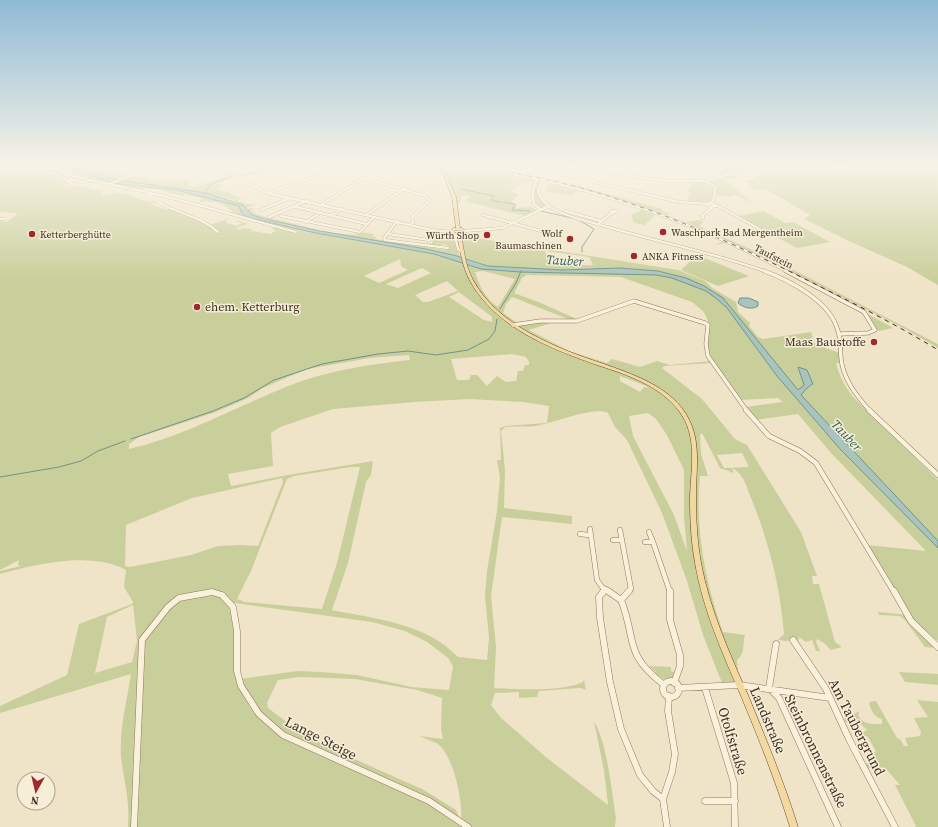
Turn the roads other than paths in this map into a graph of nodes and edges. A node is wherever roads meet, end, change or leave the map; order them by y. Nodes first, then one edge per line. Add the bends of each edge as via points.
1 (163, 204) edge
2 (190, 204) edge
3 (276, 204) edge
4 (303, 204) edge
5 (314, 204) edge
6 (382, 204) edge
7 (426, 204) edge
8 (454, 204) edge
9 (534, 204) edge
10 (546, 204) edge
11 (629, 204) edge
12 (702, 204) edge
13 (321, 205) joint
14 (548, 206) junction
15 (712, 206) junction
16 (296, 207) junction
17 (342, 209) junction
18 (540, 209) junction
19 (261, 210) dead end
20 (565, 211) dead end
21 (612, 213) dead end
22 (318, 214) junction
23 (366, 215) junction
24 (483, 215) dead end
25 (281, 216) dead end
26 (332, 216) junction
27 (268, 217) dead end
28 (374, 217) junction
29 (457, 218) junction
30 (703, 218) dead end
31 (0, 219) edge
32 (4, 219) dead end
33 (601, 221) junction
34 (306, 222) junction
35 (397, 222) junction
36 (514, 223) junction
37 (366, 224) junction
38 (597, 224) junction
39 (410, 225) junction
40 (458, 229) junction
41 (432, 230) junction
42 (444, 231) junction
43 (464, 231) junction
44 (218, 232) dead end
45 (296, 232) dead end
46 (452, 232) junction
47 (388, 234) junction
48 (459, 234) junction
49 (544, 234) dead end
50 (767, 235) dead end
51 (429, 240) junction
52 (428, 244) junction
53 (448, 248) dead end
54 (461, 252) junction
55 (513, 325) junction
56 (840, 334) junction
57 (938, 475) edge
58 (620, 530) dead end
59 (649, 532) dead end
60 (580, 534) dead end
61 (613, 540) dead end
62 (622, 540) junction
63 (645, 542) dead end
64 (653, 542) junction
65 (606, 589) junction
66 (621, 600) junction
67 (793, 640) dead end
68 (776, 644) dead end
69 (938, 646) edge
70 (663, 684) junction
71 (739, 685) junction
72 (676, 686) junction
73 (705, 688) junction
74 (769, 688) junction
75 (669, 696) junction
76 (830, 698) junction
77 (663, 799) junction
78 (706, 801) dead end
79 (735, 801) junction
80 (134, 827) edge
81 (468, 827) edge
82 (667, 827) edge
83 (735, 827) edge
84 (794, 827) edge
85 (838, 827) edge
86 (895, 827) edge

1 - 44 street via 209,223
2 - 45 street
3 - 19 street
4 - 16 street
5 - 13 street
6 - 23 street
7 - 39 street via 412,217 413,222
8 - 29 main road
9 - 18 street
10 - 14 street, bridge
11 - 56 street, Taufstein via 733,245 864,312 875,330 868,333
12 - 15 street
13 - 17 street
14 - 18 street
14 - 38 street
15 - 30 street
15 - 50 street via 724,209
16 - 22 street
16 - 27 street
17 - 23 street
17 - 26 street
18 - 36 street
20 - 33 street
21 - 33 street
22 - 26 street
22 - 34 street
23 - 28 street
24 - 36 street
25 - 34 street
26 - 37 street
28 - 35 street
28 - 37 street
29 - 40 main road
29 - 42 street via 455,227
31 - 32 street
33 - 38 street
34 - 37 street via 362,231
35 - 39 street
35 - 47 street
36 - 43 street via 491,230
36 - 49 street
38 - 56 street via 768,272 819,303 834,320
39 - 41 street
40 - 43 main road
40 - 46 main road
41 - 42 street
41 - 51 street
41 - 54 street via 452,235
42 - 46 street
43 - 48 main road
46 - 48 main road
47 - 51 street
47 - 52 street via 384,238 425,246
48 - 54 main road, Landstraße
51 - 52 street
52 - 53 street
54 - 55 main road, Landstraße via 466,268 484,300
55 - 69 street via 540,321 577,321 634,301 705,322 708,325 708,355 731,389 767,435 802,451 816,463 911,621
55 - 71 main road, Landstraße via 546,344 650,384 672,400 687,418 692,428 695,446 693,506 696,552 703,589 713,625
56 - 57 street via 843,373 853,390 874,416
58 - 62 street
59 - 64 street
60 - 65 street via 590,532 597,580
61 - 62 street
62 - 66 street via 631,589
63 - 64 street
64 - 72 street via 670,594 670,620 680,655
65 - 66 street
65 - 77 street via 599,598 601,622 607,666 621,726 632,759 645,782
66 - 70 street via 634,653 645,668
67 - 76 street, Am Taubergrund
68 - 74 street
70 - 72 street via 668,681
70 - 75 street via 663,690
71 - 73 street
71 - 74 street
71 - 84 main road, Landstraße via 774,769
72 - 73 street
72 - 75 street via 677,695
73 - 79 street, Otolfstraße via 734,783
74 - 76 street
74 - 85 street, Steinbronnenstraße via 779,698
75 - 77 street via 668,711 675,754
76 - 86 street, Am Taubergrund
77 - 82 street
78 - 79 street
79 - 83 street, Otolfstraße
80 - 81 street, Lange Steige via 142,640 168,607 179,598 212,592 222,594 233,607 238,631 237,671 240,686 259,714 283,734 429,801

